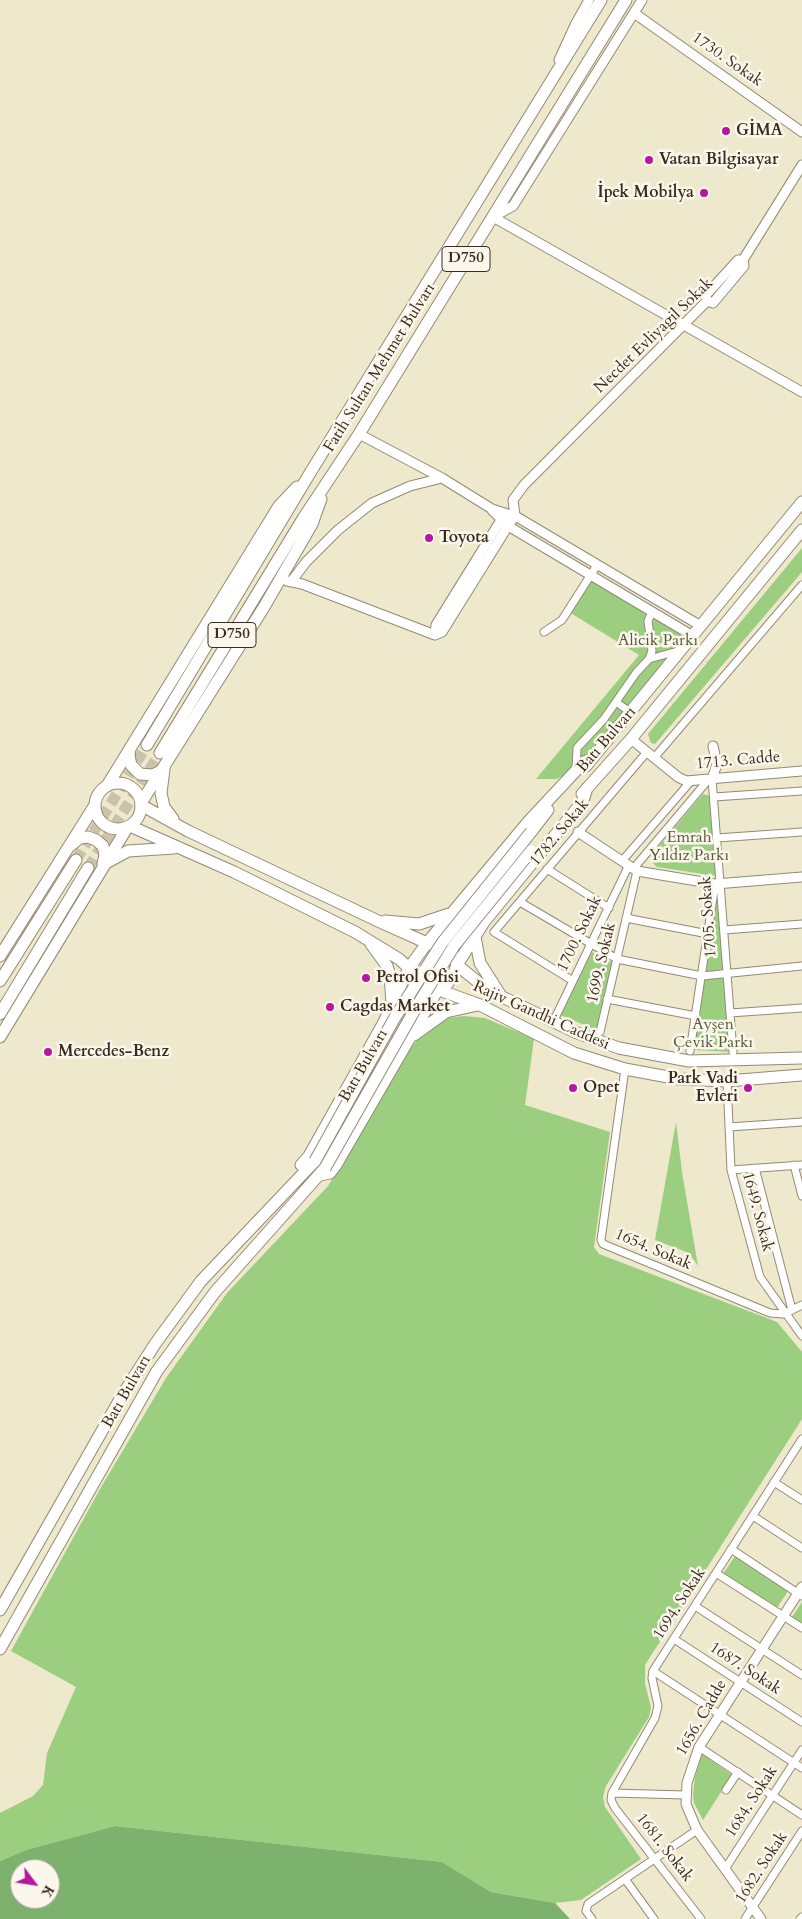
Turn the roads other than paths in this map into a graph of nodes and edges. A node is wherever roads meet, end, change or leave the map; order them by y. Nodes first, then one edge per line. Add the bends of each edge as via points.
1 (589, 0) edge
2 (601, 0) edge
3 (626, 0) edge
4 (642, 0) edge
5 (634, 13) junction
6 (550, 82) junction
7 (802, 132) edge
8 (802, 165) edge
9 (493, 217) junction
10 (684, 325) junction
11 (802, 392) edge
12 (359, 434) junction
13 (310, 472) junction
14 (442, 478) junction
15 (327, 482) junction
16 (513, 500) junction
17 (802, 502) edge
18 (503, 516) junction
19 (514, 516) junction
20 (508, 526) junction
21 (802, 530) edge
22 (598, 565) junction
23 (591, 576) junction
24 (285, 581) junction
25 (802, 585) edge
26 (652, 612) junction
27 (701, 626) junction
28 (544, 632) dead end
29 (435, 636) junction
30 (693, 636) junction
31 (681, 650) junction
32 (649, 659) junction
33 (616, 702) junction
34 (630, 712) junction
35 (631, 739) junction
36 (147, 745) tunnel mouth
37 (130, 746) junction
38 (713, 746) dead end
39 (160, 753) tunnel mouth
40 (650, 755) junction
41 (590, 760) junction
42 (164, 769) junction
43 (802, 770) edge
44 (576, 771) junction
45 (711, 779) junction
46 (691, 781) junction
47 (107, 786) junction
48 (587, 788) junction
49 (802, 791) edge
50 (714, 798) junction
51 (141, 804) junction
52 (95, 805) junction
53 (128, 827) junction
54 (188, 831) junction
55 (578, 832) junction
56 (802, 832) edge
57 (717, 838) junction
58 (178, 848) junction
59 (65, 852) junction
60 (76, 860) tunnel mouth
61 (631, 866) junction
62 (88, 868) tunnel mouth
63 (103, 868) junction
64 (547, 869) junction
65 (802, 877) edge
66 (718, 884) junction
67 (520, 902) junction
68 (609, 908) junction
69 (453, 912) junction
70 (626, 918) junction
71 (378, 922) junction
72 (802, 924) edge
73 (724, 930) junction
74 (708, 934) junction
75 (475, 937) junction
76 (367, 938) junction
77 (427, 943) junction
78 (590, 946) junction
79 (0, 956) edge
80 (617, 959) junction
81 (457, 965) junction
82 (802, 966) edge
83 (409, 968) junction
84 (727, 972) junction
85 (702, 976) junction
86 (0, 981) edge
87 (573, 981) junction
88 (437, 991) junction
89 (501, 996) junction
90 (608, 999) junction
91 (392, 1003) junction
92 (480, 1004) junction
93 (802, 1008) edge
94 (730, 1013) junction
95 (0, 1014) edge
96 (556, 1016) dead end
97 (696, 1016) junction
98 (600, 1032) dead end
99 (0, 1037) edge
100 (409, 1039) junction
101 (690, 1052) dead end
102 (733, 1052) dead end
103 (802, 1058) edge
104 (625, 1069) junction
105 (802, 1075) edge
106 (727, 1080) junction
107 (802, 1122) edge
108 (729, 1127) junction
109 (798, 1165) edge
110 (755, 1168) junction
111 (731, 1170) junction
112 (323, 1171) junction
113 (297, 1181) junction
114 (802, 1196) edge
115 (802, 1305) edge
116 (792, 1310) junction
117 (784, 1314) junction
118 (802, 1336) edge
119 (802, 1439) edge
120 (774, 1482) junction
121 (802, 1500) edge
122 (752, 1516) junction
123 (802, 1548) edge
124 (731, 1549) junction
125 (716, 1573) junction
126 (801, 1592) edge
127 (695, 1606) junction
128 (0, 1610) edge
129 (783, 1616) junction
130 (802, 1628) edge
131 (674, 1640) junction
132 (0, 1649) edge
133 (762, 1649) junction
134 (653, 1671) junction
135 (802, 1675) edge
136 (740, 1682) junction
137 (719, 1716) junction
138 (802, 1722) edge
139 (699, 1747) junction
140 (802, 1750) edge
141 (794, 1763) junction
142 (802, 1768) edge
143 (738, 1772) junction
144 (726, 1790) dead end
145 (612, 1793) junction
146 (685, 1795) junction
147 (772, 1796) junction
148 (802, 1815) edge
149 (696, 1830) junction
150 (802, 1831) edge
151 (655, 1858) junction
152 (725, 1869) junction
153 (625, 1879) junction
154 (753, 1908) junction
155 (592, 1919) edge
156 (654, 1919) edge
157 (701, 1919) edge
158 (745, 1919) edge
159 (761, 1919) edge

1 - 6 street via 574,25
2 - 6 main road, Fatih Sultan Mehmet Bulvarı / D750
3 - 9 main road, Fatih Sultan Mehmet Bulvarı / D750
4 - 5 street
5 - 7 street, 1730. Sokak
5 - 9 street via 513,206
6 - 13 main road, Fatih Sultan Mehmet Bulvarı / D750
8 - 10 street, Necdet Evliyagil Sokak via 743,260 744,266 713,303 706,301
9 - 10 street
9 - 12 main road, Fatih Sultan Mehmet Bulvarı / D750
10 - 11 street
10 - 16 street, Necdet Evliyagil Sokak
12 - 14 street
12 - 15 main road, Fatih Sultan Mehmet Bulvarı / D750
13 - 36 main road, Fatih Sultan Mehmet Bulvarı / D750
13 - 37 main road via 279,506
14 - 18 street
14 - 24 street via 410,486 372,504 338,530
15 - 24 main road via 312,524
15 - 39 main road, Fatih Sultan Mehmet Bulvarı / D750
16 - 18 street, Necdet Evliyagil Sokak
16 - 19 street
17 - 27 main road, Batı Bulvarı
18 - 19 street
18 - 20 street
18 - 29 street, Necdet Evliyagil Sokak via 436,626
19 - 20 street
19 - 22 street
20 - 23 street
20 - 29 street via 442,632
21 - 35 main road, Batı Bulvarı
22 - 23 street
22 - 27 street
23 - 26 street
23 - 28 street via 562,620
24 - 29 street via 302,584
24 - 42 main road
25 - 40 street, 1782. Sokak
26 - 30 street
26 - 32 street via 648,620 652,651
27 - 30 main road, Batı Bulvarı
30 - 31 main road, Batı Bulvarı
31 - 32 street
31 - 34 main road, Batı Bulvarı
32 - 33 street
33 - 34 street
33 - 44 street via 577,748
34 - 41 main road, Batı Bulvarı
35 - 40 street, 1713. Cadde
35 - 48 main road, Batı Bulvarı
37 - 42 main road via 131,765 140,774 153,775
37 - 47 main road
38 - 45 street via 717,764
40 - 46 street, 1713. Cadde via 678,777
40 - 55 street, 1782. Sokak
41 - 44 main road
41 - 113 main road, Batı Bulvarı, bridge via 442,943 394,1019 314,1161
42 - 51 main road
42 - 54 main road via 161,792 164,807
43 - 45 street, 1713. Cadde
44 - 69 main road via 528,822
45 - 46 street, 1713. Cadde
45 - 50 street, 1705. Sokak
45 - 61 street
46 - 61 street
47 - 51 main road via 127,784 137,792
47 - 52 main road via 98,795
48 - 75 main road via 583,801
48 - 112 main road, Batı Bulvarı, bridge via 454,946 416,1006
49 - 50 street
50 - 57 street, 1705. Sokak
51 - 53 main road via 140,814
51 - 54 main road, Rajiv Gandhi Caddesi
52 - 53 main road via 97,816 108,827
52 - 59 main road
53 - 58 main road, Rajiv Gandhi Caddesi
53 - 63 main road
54 - 71 main road, Rajiv Gandhi Caddesi
55 - 61 street
55 - 64 street, 1782. Sokak
56 - 57 street
57 - 66 street, 1705. Sokak
58 - 63 main road via 128,851
58 - 76 main road, Rajiv Gandhi Caddesi
59 - 63 main road via 80,838 96,840 103,846
59 - 79 main road
60 - 86 main road
61 - 66 street
61 - 68 street, 1700. Sokak
61 - 70 street, 1699. Sokak
62 - 95 main road
63 - 99 main road
64 - 67 street, 1782. Sokak
64 - 68 street
65 - 66 street
66 - 73 street, 1705. Sokak
66 - 74 street
67 - 78 street
67 - 87 street, 1782. Sokak via 494,932
68 - 78 street, 1700. Sokak
69 - 71 main road via 420,924
69 - 77 main road
70 - 74 street
70 - 80 street, 1699. Sokak
71 - 77 main road, Rajiv Gandhi Caddesi
72 - 73 street
73 - 84 street, 1705. Sokak
74 - 85 street
75 - 81 main road
75 - 89 main road via 480,963
76 - 83 main road, Rajiv Gandhi Caddesi
76 - 91 main road via 387,966
77 - 81 main road, Rajiv Gandhi Caddesi via 444,948 454,956
77 - 83 main road
78 - 80 street
78 - 87 street, 1700. Sokak
80 - 85 street
80 - 90 street, 1699. Sokak
81 - 88 main road via 448,983
81 - 89 main road, Rajiv Gandhi Caddesi via 488,990
82 - 84 street
83 - 88 main road, Rajiv Gandhi Caddesi via 420,984
83 - 91 main road
84 - 85 street
84 - 94 street, 1705. Sokak
85 - 97 street
87 - 96 street, 1700. Sokak
88 - 92 main road, Rajiv Gandhi Caddesi
88 - 100 main road
89 - 103 main road, Rajiv Gandhi Caddesi via 577,1033 642,1053 716,1062
90 - 97 street
90 - 98 street, 1699. Sokak
91 - 113 main road via 314,1147 298,1169
92 - 100 main road via 446,1012
92 - 104 main road, Rajiv Gandhi Caddesi via 574,1053
93 - 94 street
94 - 102 street, 1705. Sokak
97 - 101 street
100 - 112 main road via 336,1165 330,1173
104 - 106 main road, Rajiv Gandhi Caddesi via 679,1078
104 - 117 street, 1654. Sokak via 602,1244 770,1314
105 - 106 main road, Rajiv Gandhi Caddesi
106 - 108 street, 1649. Sokak
107 - 108 street
108 - 111 street, 1649. Sokak
109 - 110 street
109 - 114 street
110 - 111 street
110 - 116 street
111 - 117 street, 1649. Sokak via 760,1277
112 - 132 main road, Batı Bulvarı via 215,1292 157,1371
113 - 128 main road, Batı Bulvarı via 201,1282 155,1344
115 - 116 street
116 - 117 street
117 - 118 street, 1649. Sokak
119 - 120 street, 1694. Sokak
120 - 121 street
120 - 122 street, 1694. Sokak
122 - 123 street
122 - 124 street, 1694. Sokak
124 - 125 street, 1694. Sokak
124 - 126 street
125 - 127 street, 1694. Sokak
125 - 129 street
126 - 129 street, 1656. Cadde
127 - 131 street, 1694. Sokak
127 - 133 street
129 - 130 street
129 - 133 street, 1656. Cadde
131 - 134 street, 1694. Sokak
131 - 136 street, 1687. Sokak
133 - 135 street
133 - 136 street, 1656. Cadde
134 - 137 street
134 - 145 street via 658,1706 656,1718
136 - 137 street, 1656. Cadde
136 - 138 street, 1687. Sokak
137 - 139 street, 1656. Cadde
137 - 141 street
139 - 143 street
139 - 146 street, 1656. Cadde via 689,1770
140 - 141 street, 1684. Sokak
141 - 142 street
141 - 147 street, 1684. Sokak
143 - 144 street
143 - 147 street
145 - 146 street
145 - 151 street, 1681. Sokak via 615,1808
146 - 149 street, 1656. Cadde
147 - 148 street
147 - 152 street, 1684. Sokak
149 - 151 street
149 - 152 street, 1656. Cadde
150 - 154 street, 1682. Sokak
151 - 153 street
151 - 157 street, 1681. Sokak
152 - 154 street, 1656. Cadde
153 - 155 street via 588,1904 586,1909
153 - 156 street
154 - 158 street, 1682. Sokak
154 - 159 street, 1656. Cadde

